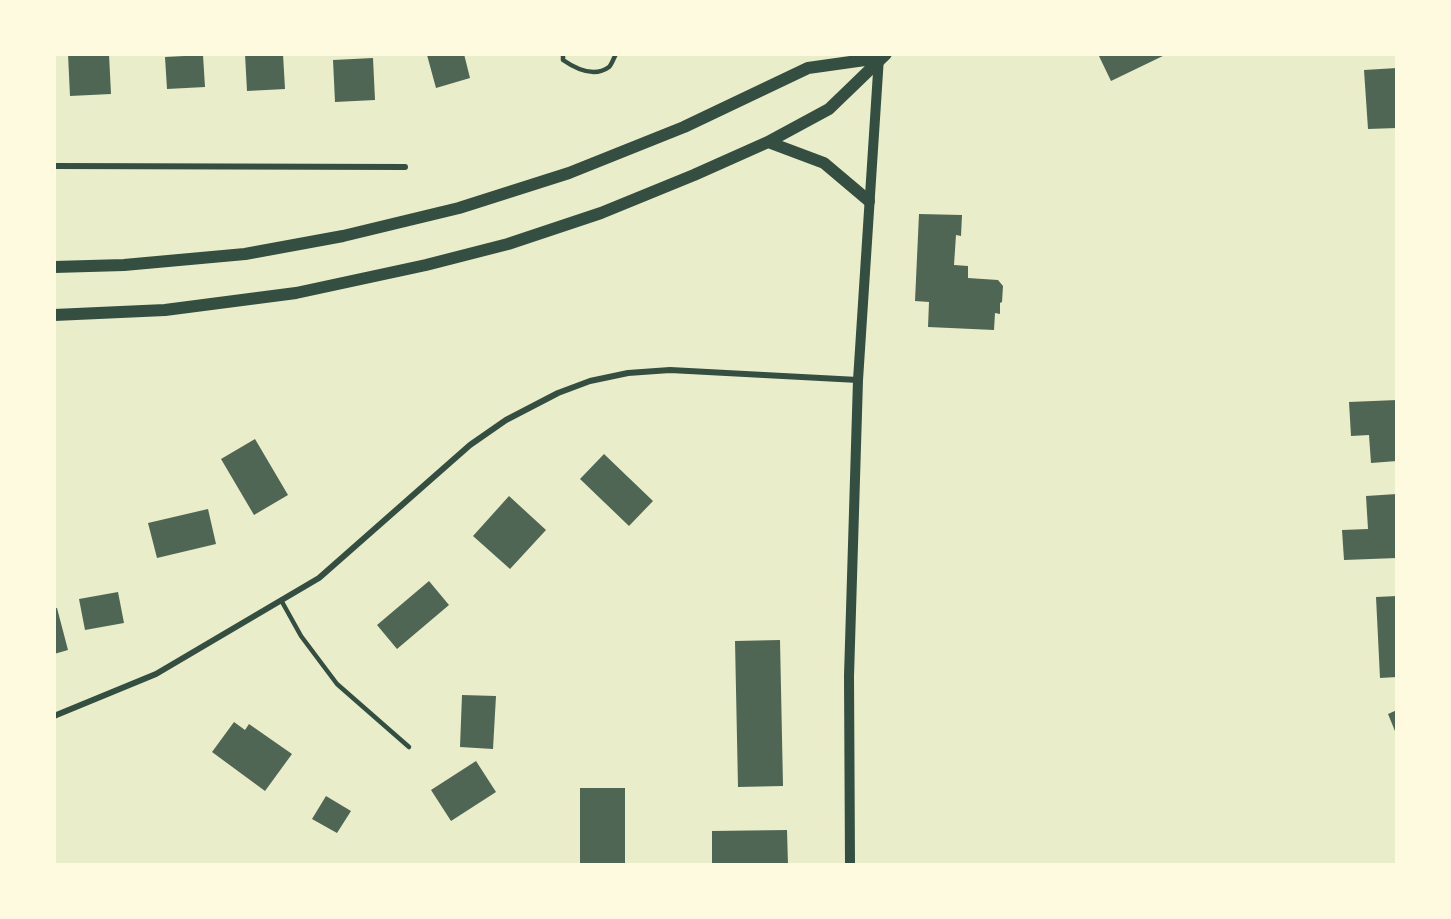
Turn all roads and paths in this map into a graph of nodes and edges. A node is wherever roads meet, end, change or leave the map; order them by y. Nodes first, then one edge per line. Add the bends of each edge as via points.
1 (563, 54) edge
2 (616, 54) edge
3 (881, 55) edge
4 (768, 142) junction
5 (54, 166) edge
6 (405, 167) dead end
7 (869, 201) junction
8 (54, 267) edge
9 (54, 315) edge
10 (858, 380) junction
11 (280, 600) junction
12 (54, 716) edge
13 (410, 747) dead end
14 (850, 865) edge

1 - 2 lane via 564,60 576,69 594,72 609,66
3 - 4 main road via 829,109
3 - 7 street
3 - 8 main road via 808,68 684,127 569,173 459,208 245,254
4 - 7 main road via 824,164
4 - 9 main road via 601,213 508,244 426,265 296,293 165,310
5 - 6 street
7 - 10 street
10 - 11 street via 670,370 628,373 579,385 514,415 470,445 318,578
10 - 14 street via 849,676
11 - 12 street via 156,674
11 - 13 lane via 337,684

